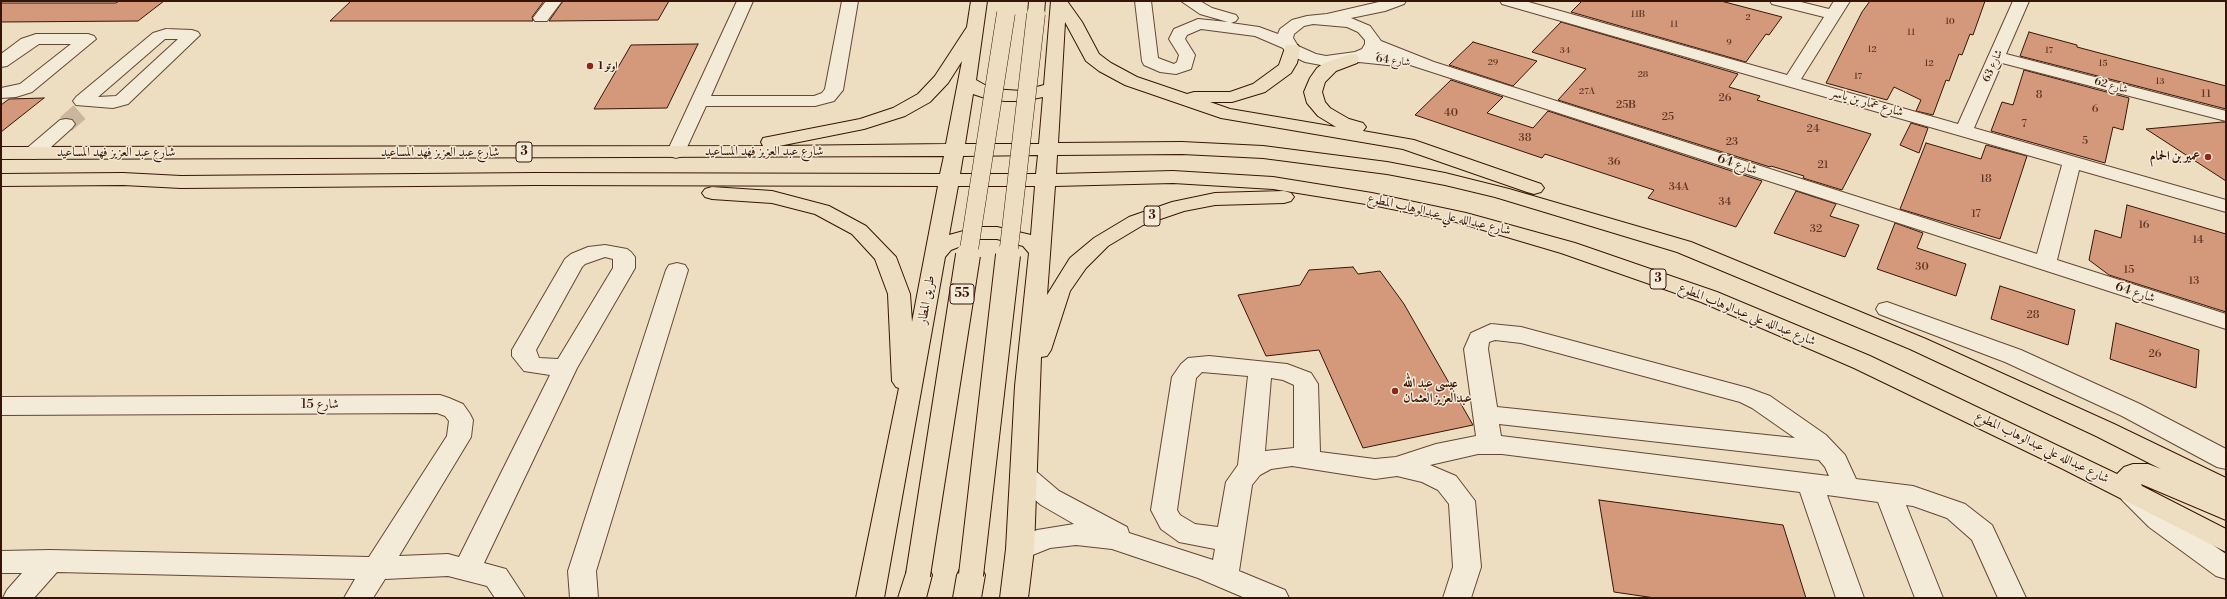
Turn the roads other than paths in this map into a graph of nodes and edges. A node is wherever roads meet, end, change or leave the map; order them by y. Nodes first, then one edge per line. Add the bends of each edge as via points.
1 (554, 1) edge
2 (745, 1) edge
3 (850, 1) edge
4 (1143, 1) edge
5 (1193, 1) edge
6 (1398, 1) edge
7 (1404, 1) edge
8 (1508, 1) edge
9 (1778, 1) edge
10 (1842, 1) edge
11 (2021, 1) edge
12 (1059, 2) edge
13 (1007, 7) edge
14 (1037, 7) edge
15 (978, 11) edge
16 (1833, 15) junction
17 (541, 18) dead end
18 (1310, 20) junction
19 (1373, 42) junction
20 (1290, 46) junction
21 (1997, 57) junction
22 (1355, 58) junction
23 (1, 62) edge
24 (1428, 66) junction
25 (967, 81) junction
26 (1791, 82) junction
27 (1053, 87) junction
28 (1, 93) edge
29 (1168, 95) junction
30 (699, 101) junction
31 (86, 112) junction
32 (2226, 116) edge
33 (1964, 131) junction
34 (1407, 144) junction
35 (953, 150) junction
36 (1047, 150) junction
37 (676, 152) junction
38 (713, 152) junction
39 (1, 153) edge
40 (40, 153) junction
41 (150, 153) junction
42 (2072, 162) junction
43 (535, 179) junction
44 (1, 180) edge
45 (123, 180) junction
46 (948, 180) junction
47 (1045, 180) junction
48 (1372, 199) junction
49 (2226, 206) edge
50 (1684, 247) junction
51 (1040, 252) junction
52 (934, 257) junction
53 (2045, 264) junction
54 (677, 270) dead end
55 (1887, 309) dead end
56 (2226, 322) edge
57 (565, 368) junction
58 (1260, 369) junction
59 (1027, 386) junction
60 (1, 406) edge
61 (1485, 414) junction
62 (906, 416) junction
63 (1490, 445) junction
64 (1826, 450) junction
65 (1307, 459) junction
66 (2226, 460) edge
67 (1397, 466) junction
68 (1251, 468) junction
69 (1023, 475) junction
70 (1810, 484) junction
71 (1847, 488) junction
72 (2129, 490) junction
73 (2226, 490) edge
74 (1888, 493) junction
75 (2226, 510) edge
76 (1230, 538) junction
77 (2226, 541) edge
78 (1125, 542) junction
79 (1020, 549) junction
80 (50, 561) junction
81 (1, 562) edge
82 (377, 568) junction
83 (2226, 568) edge
84 (467, 569) junction
85 (1224, 576) junction
86 (915, 586) edge
87 (969, 586) edge
88 (17, 598) edge
89 (358, 598) edge
90 (511, 598) edge
91 (584, 598) edge
92 (870, 598) edge
93 (1014, 598) edge
94 (1275, 598) edge
95 (1457, 598) edge
96 (1850, 598) edge
97 (1929, 598) edge
98 (2012, 598) edge

1 - 17 street
2 - 30 street
3 - 30 street via 834,90 828,97 815,101
4 - 20 street, شارع 64 via 1150,61 1166,68 1176,69 1185,65 1187,55 1177,39 1180,32 1198,24 1259,32
5 - 18 street via 1206,11 1228,18 1259,22
6 - 18 street via 1348,15
7 - 19 street via 1384,23
8 - 26 street, شارع عمار بن ياسر
9 - 16 street
10 - 16 street
11 - 21 street, شارع 63
12 - 27 main road
12 - 29 main road via 1096,61 1131,81
13 - 86 main road, 55, bridge
14 - 87 main road, bridge
15 - 25 main road, طريق المطار
15 - 38 main road via 942,79 924,98 899,112 864,124
16 - 26 street
18 - 19 street via 1351,23 1364,29
18 - 20 street via 1290,27 1286,32
19 - 22 street via 1369,52
19 - 24 street, شارع 64
20 - 22 street, شارع 64 via 1304,55 1319,59
20 - 29 main road via 1289,63 1278,76 1247,94 1216,98
21 - 32 street, شارع 62
21 - 33 street, شارع 63
22 - 24 street, شارع 64
22 - 34 main road via 1330,67 1319,77 1313,92 1319,108 1343,123
23 - 28 street via 36,39 88,39 26,88
24 - 53 street, شارع 64
25 - 27 main road via 988,94 1005,96 1028,95
25 - 35 main road, طريق المطار
26 - 33 street, شارع عمار بن ياسر
27 - 36 main road
29 - 34 main road via 1227,114
30 - 37 street
31 - 31 street via 124,98 192,34 160,35 82,100
31 - 40 street
33 - 42 street, شارع عمار بن ياسر
34 - 50 main road via 1599,210
35 - 36 main road, شارع عبد العزيز فهد المساعيد / 3
35 - 38 main road, شارع عبد العزيز فهد المساعيد / 3
35 - 46 main road, طريق المطار
36 - 47 main road
36 - 50 main road, 3 via 1238,150 1386,168 1502,193
37 - 38 main road, شارع عبد العزيز فهد المساعيد / 3
37 - 41 main road, شارع عبد العزيز فهد المساعيد / 3
39 - 40 main road, شارع عبد العزيز فهد المساعيد / 3
40 - 41 main road, شارع عبد العزيز فهد المساعيد / 3
41 - 45 main road via 158,160 154,166
42 - 49 street, شارع عمار بن ياسر
42 - 53 street
43 - 45 main road, شارع عبد العزيز فهد المساعيد / 3 via 189,182
43 - 46 main road, شارع عبد العزيز فهد المساعيد / 3
43 - 62 main road via 772,197 822,210 859,230 885,257 899,294
44 - 45 main road, شارع عبد العزيز فهد المساعيد / 3
46 - 47 main road, شارع عبد العزيز فهد المساعيد / 3
46 - 52 main road, طريق المطار
47 - 48 main road, شارع عبدالله علي عبدالوهاب المطوع / 3 via 1173,177 1273,183
47 - 51 main road
48 - 59 main road, 3 via 1268,196 1215,199 1179,206 1136,221 1101,242 1078,263 1059,292
48 - 72 main road, شارع عبدالله علي عبدالوهاب المطوع / 3 via 1458,217 1568,248 1709,297 1862,362
50 - 73 main road, 3 via 1918,344 2105,430
51 - 52 main road via 1030,242 997,233 960,238 944,246
51 - 59 main road
52 - 62 main road, طريق المطار
53 - 56 street, شارع 64
54 - 91 street via 582,571
55 - 66 street via 2013,356 2131,410
57 - 57 street via 624,268 624,257 620,254 596,252 582,257 573,264 524,350 524,356 532,365
57 - 84 street
58 - 65 street via 1295,375 1306,384
58 - 68 street
58 - 76 street via 1196,364 1184,377 1164,510 1170,522 1189,534
59 - 69 main road
60 - 82 street, شارع 15 via 440,404 454,410 461,420 459,437
61 - 63 street
61 - 64 street
61 - 64 street via 1476,348 1480,338 1491,332 1504,332 1748,396 1761,402
62 - 92 main road, طريق المطار
63 - 67 street via 1436,453
63 - 70 street
64 - 71 street via 1836,462
65 - 67 street via 1374,469
65 - 68 street via 1292,457 1266,460
67 - 95 street via 1429,474 1447,483 1462,501 1467,567
68 - 76 street via 1239,482
69 - 78 street via 1050,498 1112,531
69 - 79 main road
70 - 71 street
70 - 96 street
71 - 74 street
72 - 75 main road via 2128,478 2133,474 2148,474
72 - 77 main road, شارع عبدالله علي عبدالوهاب المطوع / 3
72 - 83 street via 2170,530
74 - 97 street
74 - 98 street via 1934,502 1956,511 1969,521 1982,533
76 - 85 street
78 - 79 street via 1113,538 1076,534 1047,538
78 - 85 street
79 - 93 main road
80 - 81 street
80 - 82 street
80 - 88 street
82 - 84 street via 448,566
82 - 89 street, شارع 15
84 - 90 street via 496,577
85 - 94 street

